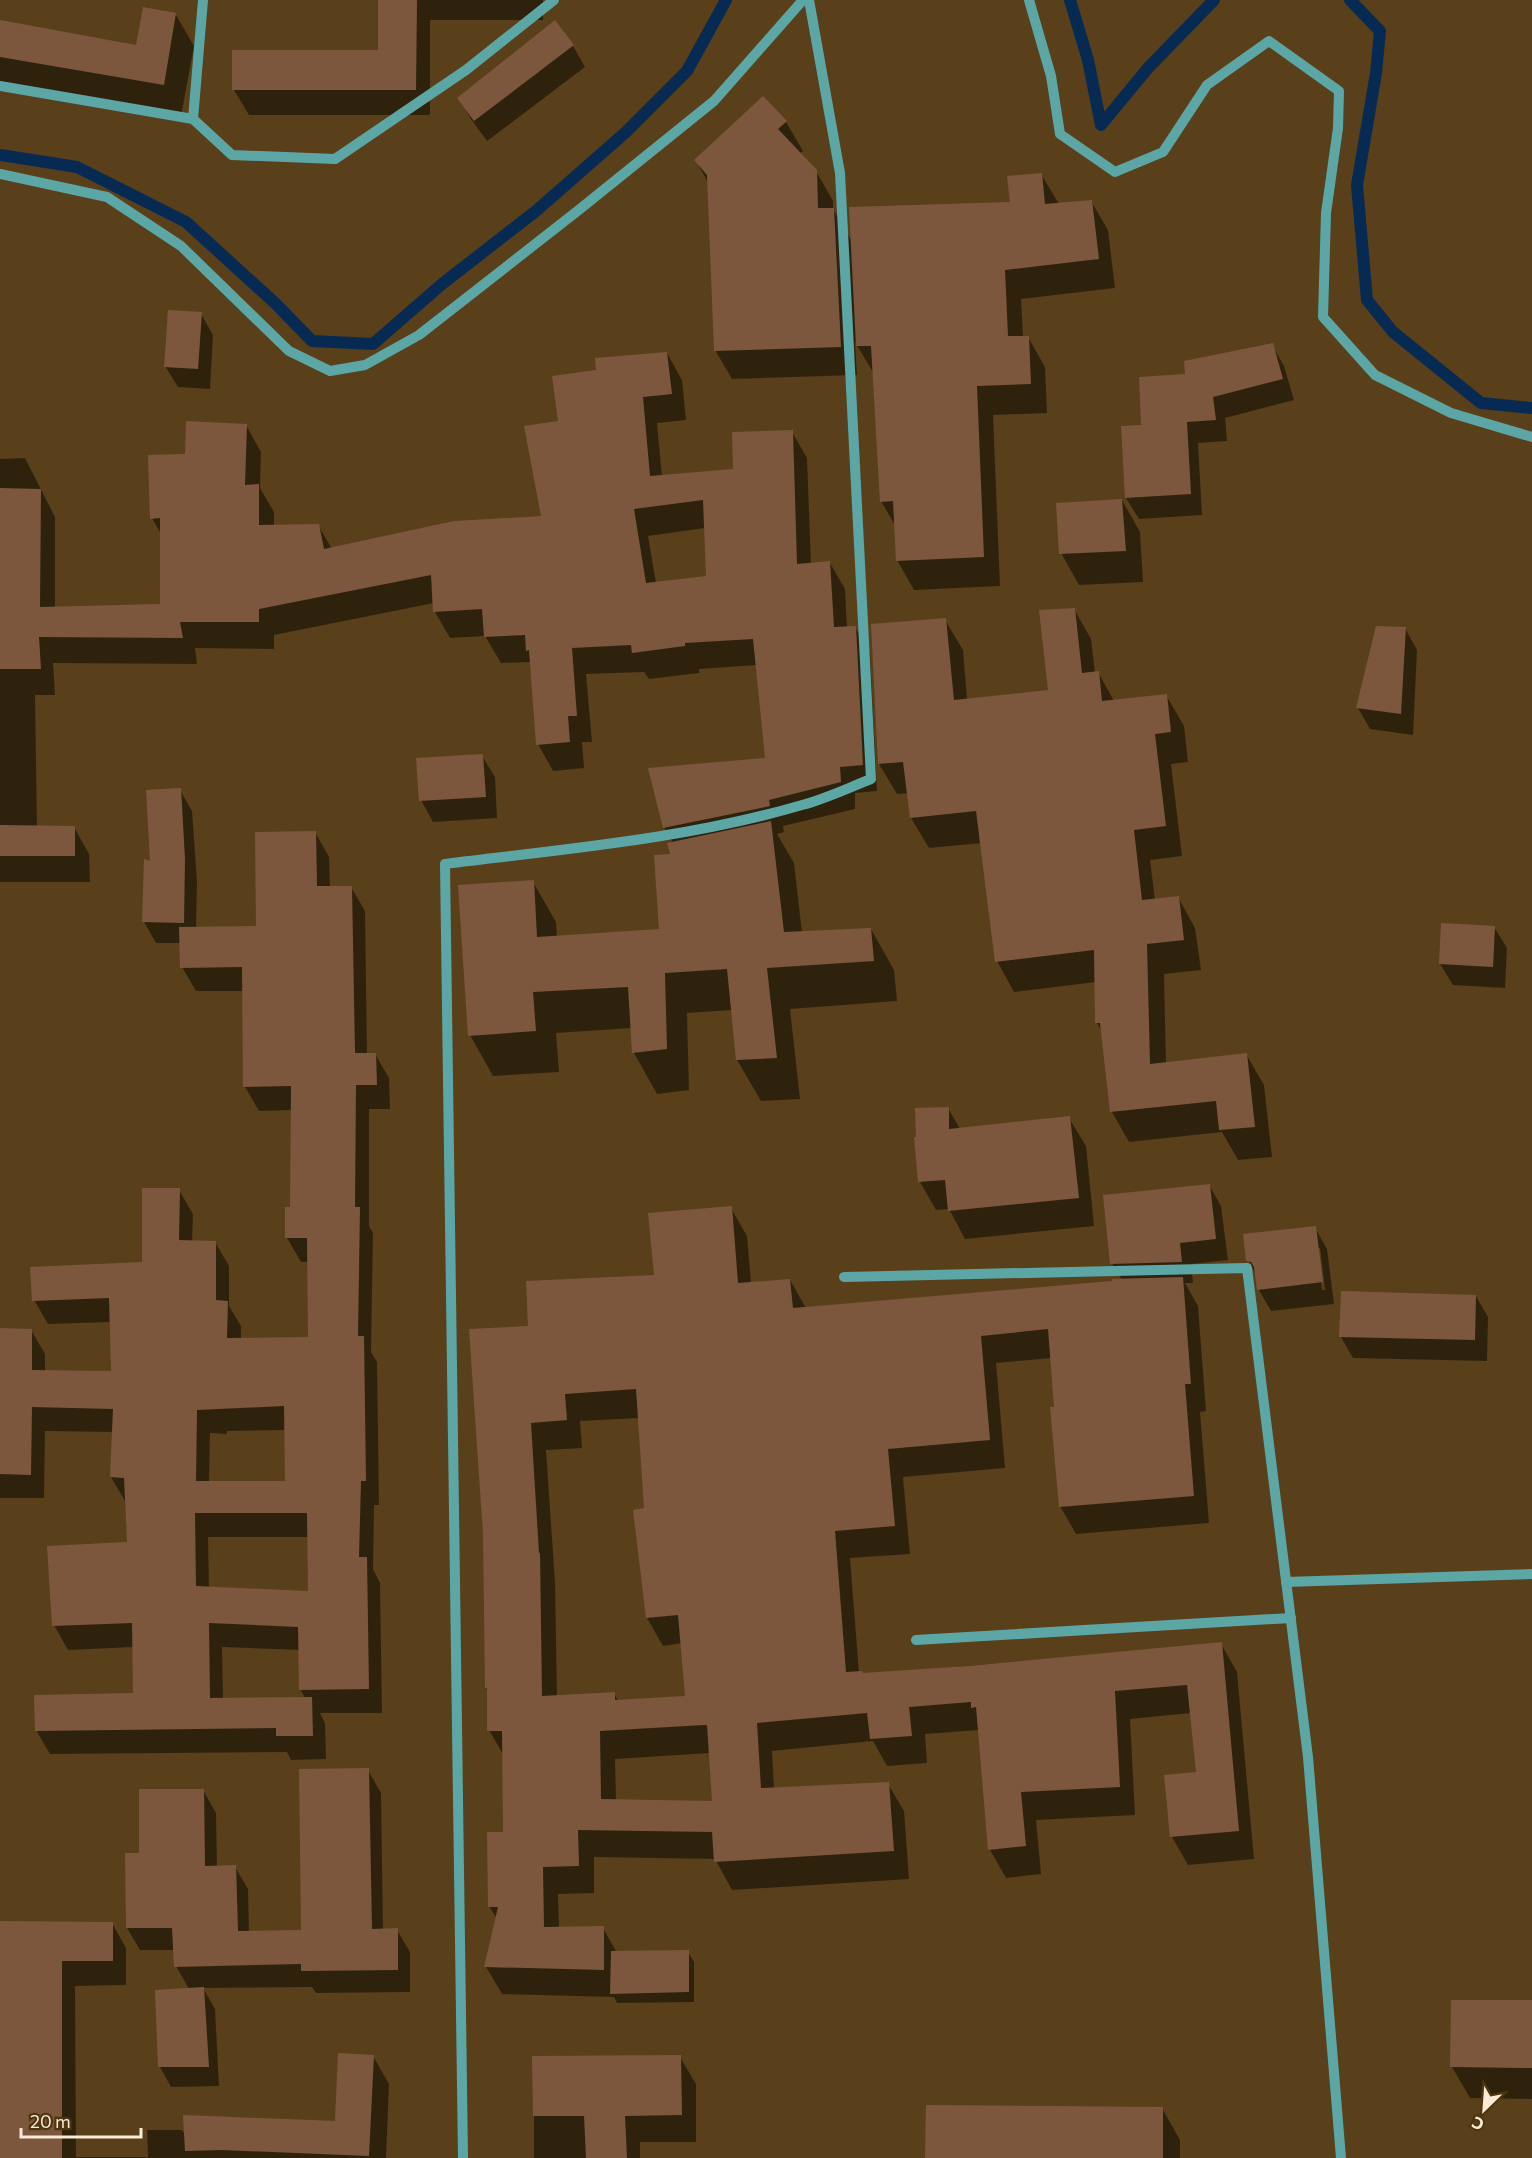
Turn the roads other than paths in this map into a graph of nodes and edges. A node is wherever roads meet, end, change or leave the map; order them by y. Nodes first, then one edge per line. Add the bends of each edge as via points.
1 (203, 0) edge
2 (554, 0) edge
3 (803, 0) edge
4 (809, 0) edge
5 (1029, 0) edge
6 (0, 86) edge
7 (193, 119) junction
8 (0, 174) edge
9 (1532, 437) edge
10 (844, 1277) dead end
11 (1532, 1574) edge
12 (1286, 1582) junction
13 (1291, 1618) junction
14 (916, 1640) dead end
15 (463, 2158) edge
16 (1341, 2158) edge

1 - 7 street
2 - 7 street via 466,70 334,159 232,155
3 - 8 street via 714,101 419,335 365,365 330,372 289,351 181,246 107,197
4 - 15 street via 840,173 871,779 804,805 716,827 445,864
5 - 9 street via 1051,76 1060,134 1115,172 1163,152 1207,85 1269,42 1339,91 1326,213 1323,317 1375,375 1451,413
6 - 7 street
10 - 12 street via 1246,1268
11 - 12 street
12 - 13 street
13 - 14 street
13 - 16 street via 1308,1757

